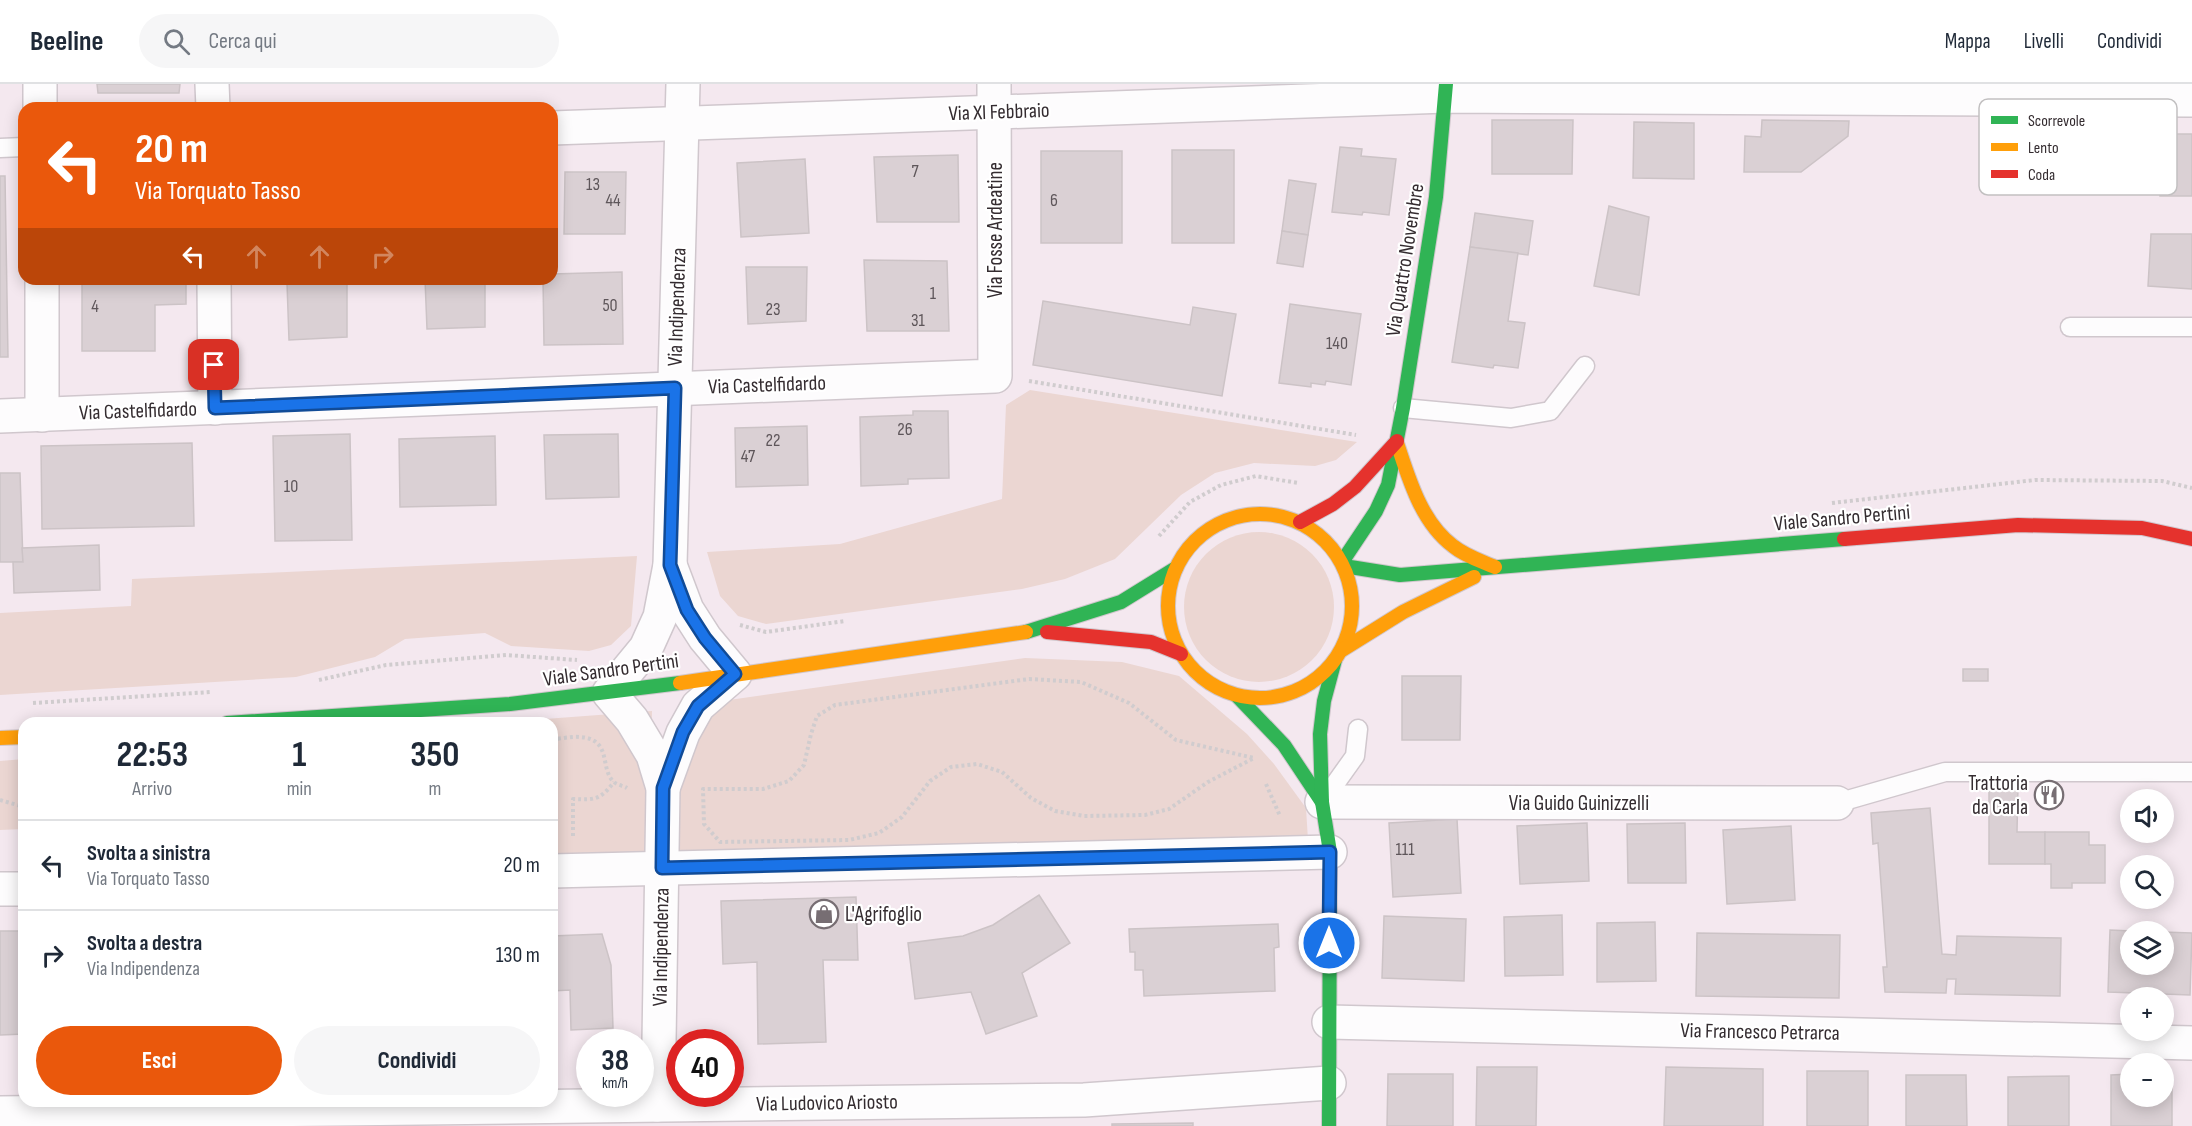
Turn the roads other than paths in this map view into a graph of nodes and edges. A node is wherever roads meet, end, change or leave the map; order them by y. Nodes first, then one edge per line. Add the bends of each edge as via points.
1 (40, 84) edge
2 (212, 84) edge
3 (683, 84) edge
4 (1446, 90) edge
5 (994, 98) edge
6 (2117, 99) edge
7 (2177, 100) edge
8 (2192, 100) edge
9 (40, 102) edge
10 (213, 102) edge
11 (682, 123) junction
12 (558, 128) edge
13 (18, 147) edge
14 (0, 148) edge
15 (42, 285) edge
16 (214, 285) edge
17 (2070, 327) dead end
18 (2192, 327) edge
19 (1585, 366) dead end
20 (995, 376) joint
21 (675, 388) junction
22 (215, 408) junction
23 (1403, 408) junction
24 (42, 415) junction
25 (0, 416) edge
26 (1396, 441) junction
27 (1300, 522) junction
28 (2192, 539) edge
29 (1343, 564) junction
30 (670, 565) junction
31 (1495, 567) junction
32 (1176, 568) junction
33 (1033, 631) junction
34 (1181, 654) junction
35 (1339, 655) junction
36 (735, 674) junction
37 (609, 693) junction
38 (1237, 696) junction
39 (316, 717) edge
40 (1358, 729) dead end
41 (18, 737) edge
42 (0, 738) edge
43 (2192, 772) edge
44 (663, 788) junction
45 (1322, 802) junction
46 (1837, 803) joint
47 (1330, 852) junction
48 (662, 868) junction
49 (558, 871) edge
50 (18, 889) edge
51 (0, 890) edge
52 (1329, 1022) junction
53 (2192, 1043) edge
54 (1329, 1083) junction
55 (658, 1105) junction
56 (300, 1107) edge
57 (416, 1107) edge
58 (0, 1113) edge
59 (488, 1116) edge
60 (1329, 1126) edge

1 - 9 street
2 - 10 street
3 - 11 street, Via Indipendenza
4 - 5 street, Via XI Febbraio
4 - 6 street, Via XI Febbraio
4 - 23 main road, Via Quattro Novembre via 1436,197
5 - 11 street, Via XI Febbraio
5 - 20 street, Via Fosse Ardeatine
7 - 8 street, Via XI Febbraio
11 - 12 street, Via XI Febbraio
11 - 21 street, Via Indipendenza
13 - 14 lane
15 - 24 street
16 - 22 street
17 - 18 lane
19 - 23 lane via 1550,411 1511,418
20 - 21 street, Via Castelfidardo
21 - 22 street, Via Castelfidardo
21 - 30 street, Via Indipendenza
22 - 24 street, Via Castelfidardo
23 - 26 main road, Via Quattro Novembre
24 - 25 street, Via Castelfidardo
26 - 27 main road via 1355,487
26 - 29 main road, Via Quattro Novembre via 1388,485
26 - 31 main road via 1424,513 1450,544
27 - 29 main road, Viale Sandro Pertini via 1324,539
27 - 32 main road, Viale Sandro Pertini via 1277,515 1229,519 1190,547
28 - 31 main road, Viale Sandro Pertini via 2142,528 2018,525
29 - 31 main road, Viale Sandro Pertini via 1400,575
29 - 35 main road, Viale Sandro Pertini via 1352,593 1352,622
30 - 36 street, Via Indipendenza via 687,610
30 - 37 street, Via Indipendenza via 660,616 646,648
31 - 35 main road, Viale Sandro Pertini via 1402,612
32 - 33 main road, Viale Sandro Pertini via 1121,602
32 - 34 main road, Viale Sandro Pertini via 1168,596 1170,626
33 - 34 main road, Viale Sandro Pertini via 1151,642
33 - 36 main road, Viale Sandro Pertini
34 - 38 main road, Viale Sandro Pertini via 1205,681
35 - 38 main road, Viale Sandro Pertini via 1316,680 1292,693 1264,699
35 - 45 main road via 1324,701 1320,734
36 - 37 main road, Viale Sandro Pertini
36 - 44 street, Via Indipendenza via 698,706 683,732
37 - 39 main road, Viale Sandro Pertini
37 - 44 street, Via Indipendenza via 632,720 653,755
38 - 45 main road via 1284,745
40 - 45 lane via 1355,756
41 - 42 main road
43 - 46 lane via 1945,772
44 - 48 street, Via Indipendenza
45 - 46 street, Via Guido Guinizzelli
45 - 47 main road
47 - 48 street
47 - 52 main road
48 - 49 street
48 - 55 street, Via Indipendenza
50 - 51 street
52 - 53 street, Via Francesco Petrarca
52 - 54 main road
54 - 55 street, Via Ludovico Ariosto via 1084,1100
54 - 60 main road
55 - 59 street, Via Ludovico Ariosto
56 - 58 street, Via Ludovico Ariosto
57 - 59 street, Via Ludovico Ariosto

